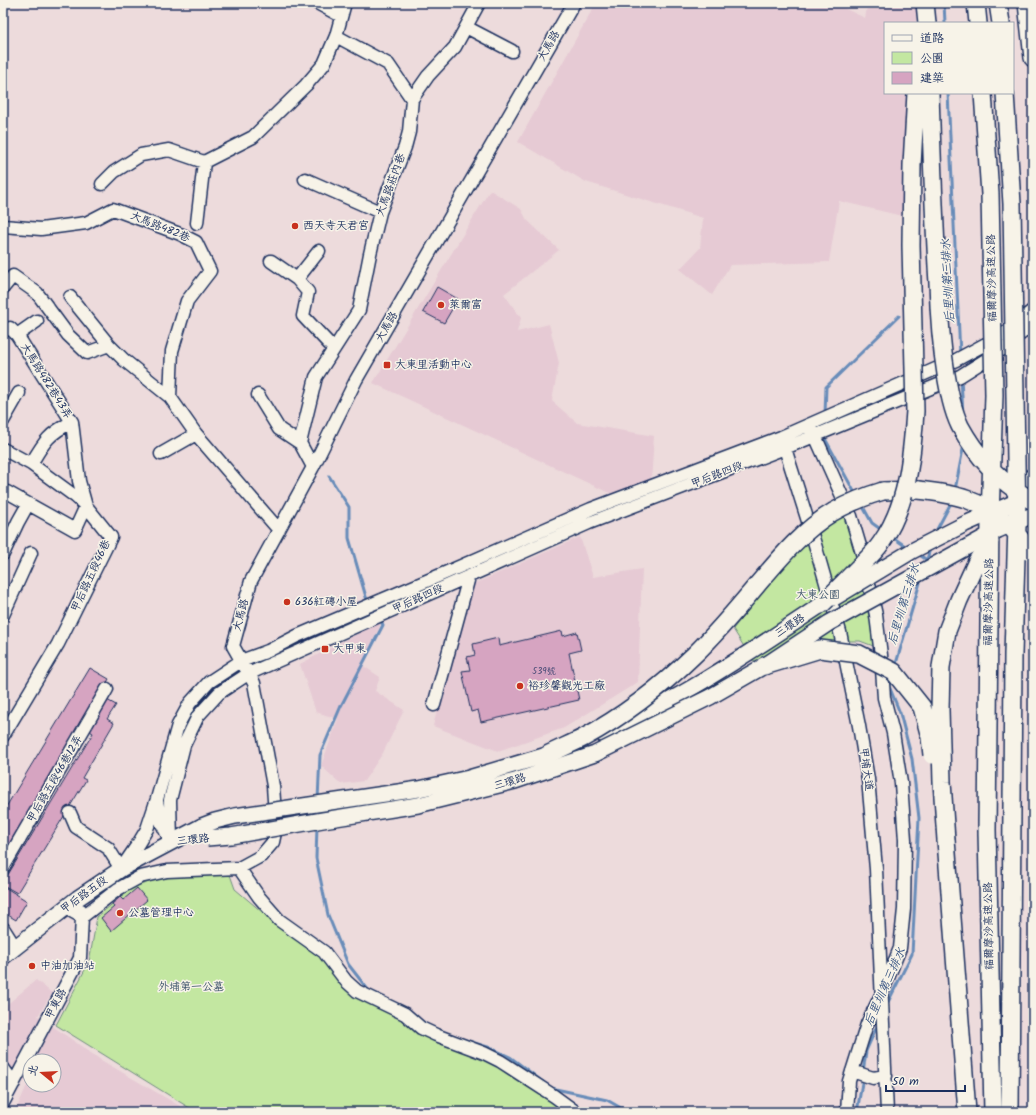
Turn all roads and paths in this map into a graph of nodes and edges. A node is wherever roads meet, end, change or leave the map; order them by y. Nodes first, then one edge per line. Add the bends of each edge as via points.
1 (317, 3) edge
2 (344, 3) edge
3 (479, 3) edge
4 (574, 3) edge
5 (920, 3) edge
6 (925, 3) edge
7 (976, 3) edge
8 (998, 3) edge
9 (1027, 3) edge
10 (341, 16) junction
11 (920, 22) edge
12 (927, 22) edge
13 (978, 22) edge
14 (1000, 22) edge
15 (466, 27) junction
16 (336, 36) junction
17 (512, 51) dead end
18 (1033, 58) edge
19 (916, 94) edge
20 (930, 94) edge
21 (983, 94) edge
22 (1005, 94) edge
23 (412, 99) junction
24 (204, 162) junction
25 (305, 180) dead end
26 (102, 184) dead end
27 (380, 212) junction
28 (197, 223) dead end
29 (3, 226) edge
30 (319, 250) dead end
31 (271, 261) dead end
32 (297, 279) junction
33 (3, 288) edge
34 (70, 297) dead end
35 (1033, 310) edge
36 (37, 321) dead end
37 (1033, 323) edge
38 (3, 331) edge
39 (17, 335) junction
40 (109, 345) junction
41 (334, 349) junction
42 (19, 393) dead end
43 (258, 395) dead end
44 (170, 397) junction
45 (3, 421) edge
46 (72, 422) junction
47 (810, 424) junction
48 (196, 434) junction
49 (814, 436) junction
50 (781, 437) junction
51 (300, 443) junction
52 (785, 448) junction
53 (3, 449) edge
54 (161, 454) dead end
55 (30, 464) junction
56 (313, 467) junction
57 (1033, 477) edge
58 (7, 492) dead end
59 (1029, 498) edge
60 (28, 504) junction
61 (86, 506) junction
62 (1033, 515) edge
63 (279, 530) junction
64 (998, 530) junction
65 (31, 553) dead end
66 (3, 554) edge
67 (1033, 555) edge
68 (469, 577) junction
69 (821, 605) junction
70 (3, 615) edge
71 (241, 662) junction
72 (764, 666) junction
73 (248, 674) junction
74 (108, 689) dead end
75 (434, 705) dead end
76 (3, 736) edge
77 (547, 755) junction
78 (157, 799) junction
79 (70, 813) dead end
80 (204, 832) junction
81 (946, 840) junction
82 (171, 842) junction
83 (3, 868) edge
84 (239, 868) junction
85 (121, 869) junction
86 (78, 898) junction
87 (66, 908) junction
88 (82, 917) junction
89 (3, 928) edge
90 (15, 947) junction
91 (3, 957) edge
92 (882, 998) junction
93 (3, 1068) edge
94 (852, 1071) junction
95 (886, 1076) junction
96 (14, 1083) junction
97 (3, 1103) edge
98 (576, 1112) edge
99 (847, 1112) edge
100 (887, 1112) edge
101 (967, 1112) edge
102 (993, 1112) edge
103 (1010, 1112) edge

1 - 10 street
2 - 10 street
3 - 15 street, 大馬路莊內巷
4 - 56 street, 大馬路 via 356,380
5 - 11 highway
6 - 12 highway
7 - 13 highway
8 - 14 highway
9 - 18 highway
10 - 16 street
15 - 17 street
15 - 23 street, 大馬路莊內巷 via 455,47 428,76
16 - 23 street via 388,64
16 - 24 street via 324,64 253,137
19 - 69 highway, bridge via 911,245 915,410 905,490 896,517 881,543
20 - 59 highway, bridge via 941,342 950,399 960,425 981,457 1001,479
21 - 102 highway, 福爾摩沙高速公路, bridge via 990,194 994,394 990,518 987,830
22 - 103 highway, 福爾摩沙高速公路, bridge via 1012,204 1017,525 1013,654
23 - 27 street, 大馬路莊內巷 via 405,147
24 - 26 street via 169,150 141,155 114,172
24 - 28 street
25 - 27 street
27 - 41 street, 大馬路莊內巷 via 359,310
29 - 44 street, 大馬路482巷 via 41,229 86,222 113,209 196,242 210,271 187,301 172,351
30 - 32 street
31 - 32 street
32 - 41 street via 308,292 302,316
33 - 40 street via 14,276 37,293 68,334 87,353
34 - 40 street
35 - 47 street, 甲后路四段 via 1004,334 956,360
36 - 39 street
37 - 49 street, 甲后路四段 via 1006,347 960,376
38 - 39 street, 大馬路482巷43弄 via 10,328
39 - 46 street, 大馬路482巷43弄
40 - 44 street
41 - 51 street, 大馬路莊內巷 via 316,377
42 - 45 street
43 - 51 street via 279,429
44 - 48 street
46 - 55 street via 45,441
46 - 61 street via 79,481
47 - 49 street
47 - 50 street, 甲后路四段
48 - 54 street
48 - 63 street
49 - 52 street, 甲后路四段
49 - 92 street via 851,516 862,553 876,615 884,698 901,783 905,840 904,909 900,948
50 - 52 street, 甲埔大道
50 - 71 street, 甲后路四段 via 591,509
51 - 56 street
52 - 68 street, 甲后路四段 via 590,523
52 - 92 street, 甲埔大道 via 840,632 859,726 873,827
53 - 55 street, 甲后路五段46巷
55 - 61 street, 甲后路五段46巷
56 - 63 street, 大馬路
57 - 59 highway
58 - 60 street
59 - 64 main road, bridge
59 - 69 main road, 三環路, bridge via 965,524 912,551
60 - 61 street via 75,530
60 - 66 street
61 - 76 street, 甲后路五段46巷 via 111,537 58,644
62 - 64 main road, 三環路, bridge
63 - 71 street, 大馬路 via 251,581 233,646
64 - 72 main road, 三環路, bridge via 828,623
64 - 81 highway, bridge via 977,561 959,600 947,631 942,660 940,710
65 - 70 street
67 - 77 highway, bridge via 1010,527 986,507 967,498 939,492 902,489 863,497 833,512 809,529 782,556 724,624 660,687 583,738
68 - 73 street, 甲后路四段
68 - 75 street
69 - 77 main road, 三環路, bridge via 710,678 654,709 603,734
71 - 73 street, 大馬路
71 - 78 street, 甲后路四段 via 209,682 190,703 178,725
72 - 80 main road, 三環路, bridge via 710,697 595,754 515,781 418,805 231,836
72 - 81 highway, bridge via 820,649 859,654 894,672 922,707 930,737
73 - 82 street, 甲后路四段 via 219,693 198,716 184,745 170,800
73 - 84 street, 大馬路 via 254,683 273,786 276,828 273,842 260,856
74 - 83 street, 甲后路五段46巷12弄
77 - 80 main road, 三環路, bridge via 419,790 235,816 215,821
78 - 82 street, 甲后路四段 via 161,822
78 - 85 street, 甲后路四段 via 147,829
79 - 85 street via 76,827 108,848
80 - 82 main road, 三環路
81 - 101 highway
82 - 85 main road, 甲后路五段
84 - 88 street via 167,871 140,877 118,889
84 - 98 street via 279,920 324,952 357,991 405,1014 421,1028 500,1061
85 - 86 main road, 甲后路五段
86 - 87 main road, 甲后路五段
86 - 88 street, 甲東路
87 - 88 street
87 - 90 main road, 甲后路五段
88 - 96 street, 甲東路 via 80,958
89 - 90 street
90 - 91 main road, 甲后路五段
92 - 94 street via 867,1024
92 - 95 street, 甲埔大道
93 - 96 street
94 - 95 street via 873,1078
94 - 99 street
95 - 100 street, 甲埔大道
96 - 97 street, 甲東路

